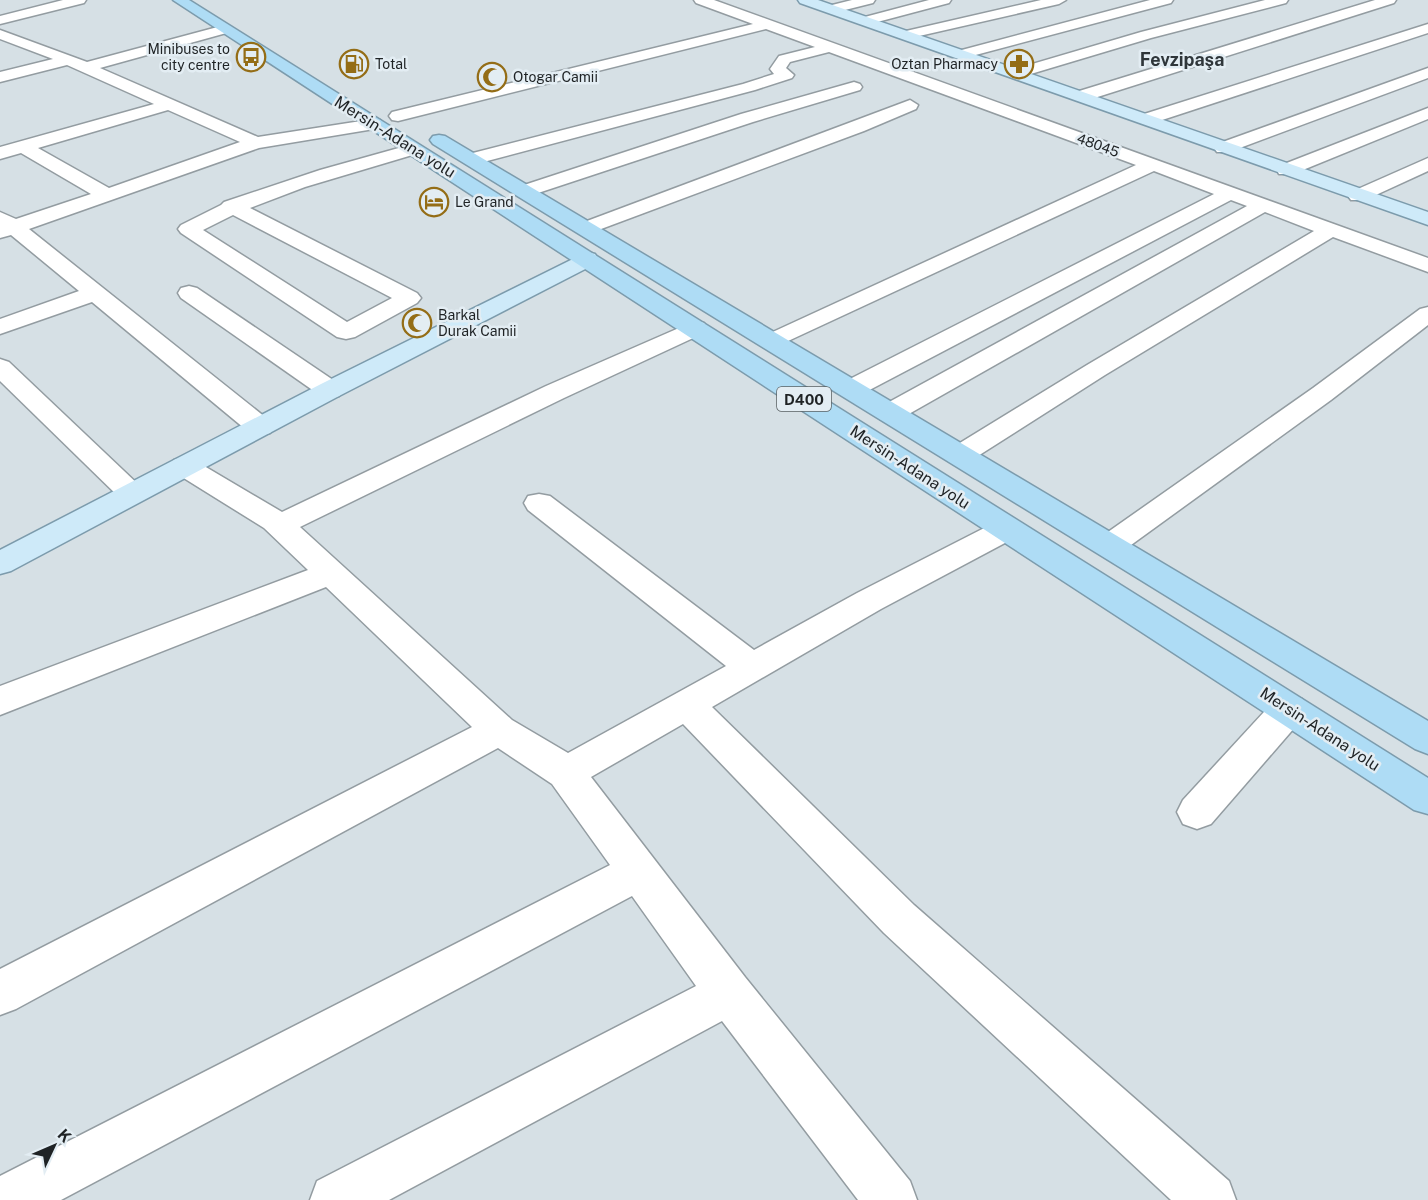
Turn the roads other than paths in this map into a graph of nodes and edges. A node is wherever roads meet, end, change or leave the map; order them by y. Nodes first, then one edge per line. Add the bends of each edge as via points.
1 (24, 0) edge
2 (80, 0) edge
3 (180, 0) edge
4 (212, 0) edge
5 (701, 0) edge
6 (792, 0) edge
7 (805, 0) edge
8 (868, 0) edge
9 (944, 0) edge
10 (1021, 0) edge
11 (1059, 0) edge
12 (1166, 0) edge
13 (1281, 0) edge
14 (1357, 0) edge
15 (1381, 2) edge
16 (0, 6) edge
17 (832, 9) junction
18 (996, 15) junction
19 (958, 17) dead end
20 (0, 20) edge
21 (1206, 20) junction
22 (866, 21) junction
23 (768, 24) junction
24 (1428, 28) edge
25 (225, 29) junction
26 (1049, 31) junction
27 (0, 33) edge
28 (906, 35) junction
29 (1359, 35) dead end
30 (1260, 39) junction
31 (1386, 42) junction
32 (33, 46) junction
33 (831, 47) junction
34 (0, 54) edge
35 (963, 54) junction
36 (68, 60) junction
37 (86, 67) junction
38 (1018, 73) junction
39 (1428, 73) edge
40 (807, 74) dead end
41 (783, 75) junction
42 (0, 76) edge
43 (1282, 76) junction
44 (826, 79) dead end
45 (1303, 83) dead end
46 (1335, 92) dead end
47 (1082, 96) junction
48 (887, 98) dead end
49 (1357, 99) junction
50 (167, 105) junction
51 (1425, 116) edge
52 (1147, 119) junction
53 (386, 120) junction
54 (256, 143) junction
55 (22, 146) junction
56 (1223, 147) junction
57 (413, 148) junction
58 (0, 153) edge
59 (472, 159) junction
60 (1428, 164) edge
61 (1152, 165) junction
62 (1286, 170) junction
63 (525, 191) junction
64 (106, 194) junction
65 (1230, 194) junction
66 (1358, 196) junction
67 (1263, 205) junction
68 (231, 207) junction
69 (1428, 219) edge
70 (5, 226) edge
71 (586, 228) junction
72 (1329, 230) junction
73 (587, 259) junction
74 (1428, 265) edge
75 (96, 293) junction
76 (189, 293) dead end
77 (1428, 314) edge
78 (0, 327) edge
79 (695, 328) junction
80 (773, 341) junction
81 (0, 367) edge
82 (851, 389) junction
83 (330, 390) junction
84 (890, 413) junction
85 (260, 427) junction
86 (960, 455) junction
87 (184, 466) junction
88 (132, 494) junction
89 (538, 503) dead end
90 (280, 525) junction
91 (1007, 529) junction
92 (1109, 546) junction
93 (0, 563) edge
94 (331, 573) junction
95 (752, 667) junction
96 (0, 701) edge
97 (686, 704) junction
98 (1289, 709) junction
99 (498, 730) junction
100 (1428, 739) edge
101 (566, 773) junction
102 (1428, 798) edge
103 (1197, 813) dead end
104 (639, 871) junction
105 (0, 993) edge
106 (729, 993) junction
107 (8, 1200) edge
108 (336, 1200) edge
109 (891, 1200) edge
110 (1210, 1200) edge

1 - 16 street
2 - 20 street
3 - 25 highway, Mersin-Adana yolu / D400
4 - 53 highway, Mersin-Adana yolu / D400 via 357,88
5 - 23 street, 48045
6 - 56 main road via 1131,119
7 - 17 main road
8 - 17 street
9 - 22 street
10 - 19 street
11 - 18 street
12 - 26 street
13 - 21 street
14 - 15 street
15 - 30 street
17 - 22 main road
18 - 26 street
18 - 28 street
21 - 30 street
21 - 38 street
22 - 28 main road
23 - 33 street, 48045
23 - 53 street
24 - 31 street
25 - 37 street
25 - 53 highway, Mersin-Adana yolu / D400
26 - 35 street
27 - 32 street
28 - 35 main road
29 - 31 street
30 - 47 street
31 - 43 street
32 - 34 street
32 - 36 street
33 - 41 street via 784,58 778,69
33 - 61 street, 48045
35 - 38 main road
36 - 37 street
36 - 42 street
37 - 50 street
38 - 47 main road
39 - 49 street
40 - 41 street
41 - 59 street
43 - 45 street
43 - 52 street
44 - 63 street via 860,89 747,118
46 - 49 street
47 - 52 main road
48 - 71 street via 909,105 847,132
49 - 51 street
49 - 56 street
50 - 54 street
50 - 55 street
51 - 62 street
52 - 56 main road
53 - 54 street
53 - 57 highway, Mersin-Adana yolu / D400
53 - 59 highway, Mersin-Adana yolu / D400
54 - 64 street
55 - 58 street
55 - 64 street
56 - 62 main road
57 - 68 street via 276,189
57 - 73 highway, Mersin-Adana yolu / D400
59 - 63 highway, Mersin-Adana yolu / D400
60 - 66 street
61 - 65 street, 48045
61 - 80 street
62 - 66 main road
63 - 71 highway, Mersin-Adana yolu / D400
64 - 70 street
65 - 67 street, 48045
65 - 82 street
66 - 69 main road
67 - 72 street, 48045
67 - 84 street
68 - 68 street via 189,229 346,332 409,298
70 - 75 street
71 - 80 highway, Mersin-Adana yolu / D400
72 - 74 street, 48045
72 - 86 street
73 - 79 highway, Mersin-Adana yolu / D400
73 - 83 main road
75 - 78 street
75 - 85 street
76 - 83 street
77 - 92 street
79 - 90 street
79 - 91 highway, Mersin-Adana yolu / D400
80 - 82 highway, Mersin-Adana yolu / D400
81 - 88 street
82 - 84 highway, Mersin-Adana yolu / D400
83 - 85 main road
84 - 86 highway, Mersin-Adana yolu / D400
85 - 87 main road
86 - 92 highway, Mersin-Adana yolu / D400
87 - 88 main road
87 - 90 street
88 - 93 main road
89 - 95 street
90 - 94 street
91 - 95 street
91 - 98 highway, Mersin-Adana yolu / D400
92 - 100 highway, Mersin-Adana yolu / D400
94 - 96 street
94 - 99 street
95 - 97 street
97 - 101 street
97 - 110 street via 899,919
98 - 102 highway, Mersin-Adana yolu / D400
98 - 103 street
99 - 101 street
99 - 105 street
101 - 104 street
104 - 106 street
104 - 107 street
106 - 108 street
106 - 109 street

